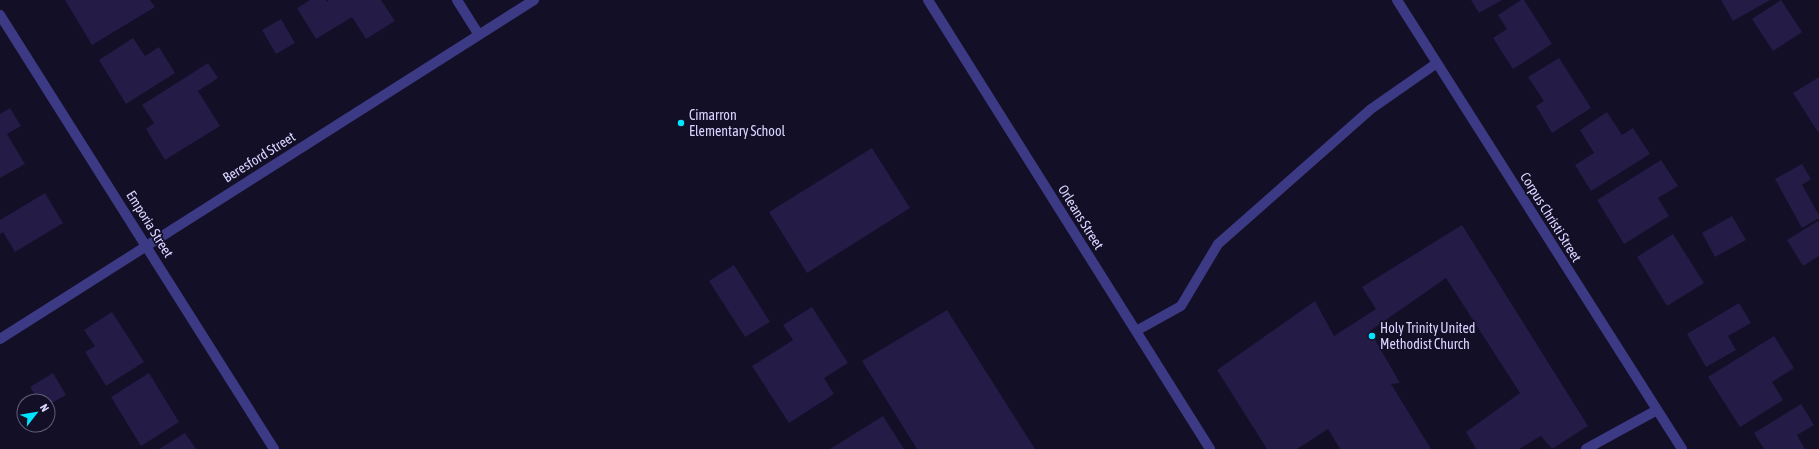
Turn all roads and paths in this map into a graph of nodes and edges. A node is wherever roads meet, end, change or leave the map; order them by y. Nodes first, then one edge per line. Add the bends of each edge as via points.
1 (457, 0) edge
2 (534, 0) edge
3 (928, 0) edge
4 (1397, 0) edge
5 (0, 15) edge
6 (479, 35) junction
7 (1437, 63) junction
8 (146, 245) junction
9 (1136, 331) junction
10 (0, 339) edge
11 (1657, 410) junction
12 (274, 449) edge
13 (1210, 449) edge
14 (1586, 449) edge
15 (1682, 449) edge

1 - 6 street
2 - 6 street, Beresford Street
3 - 9 street, Orleans Street
4 - 7 street, Corpus Christi Street
5 - 8 street, Emporia Street
6 - 8 street, Beresford Street
7 - 9 street via 1371,109 1218,244 1181,306
7 - 11 street, Corpus Christi Street
8 - 10 street, Beresford Street
8 - 12 street, Emporia Street
9 - 13 street, Orleans Street
11 - 14 street
11 - 15 street, Corpus Christi Street

